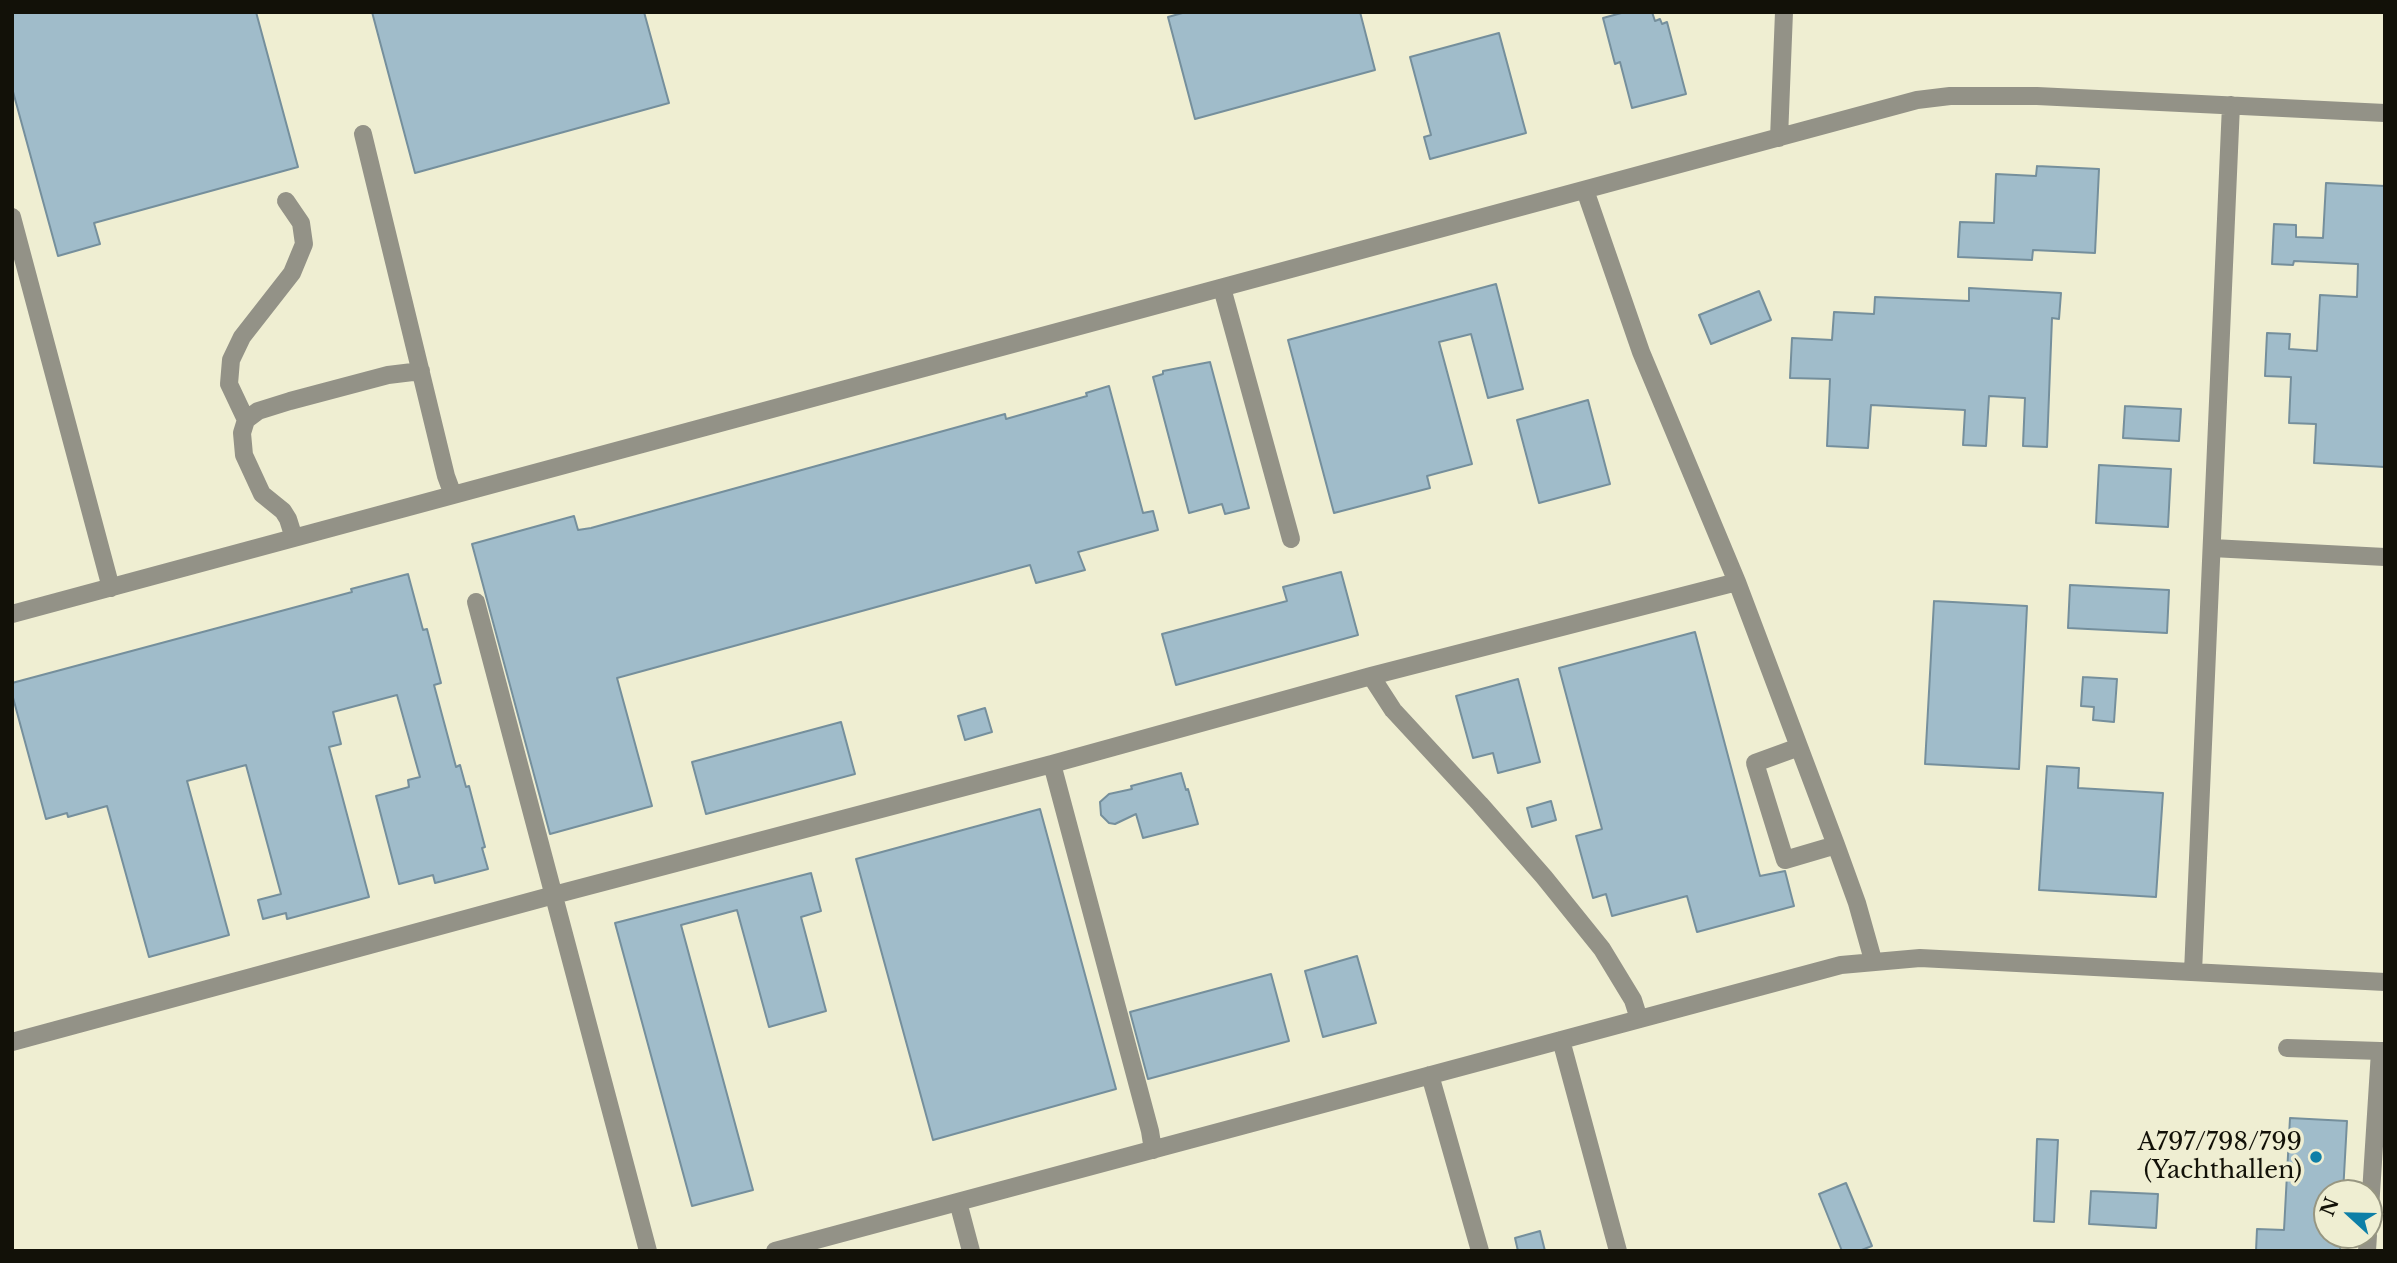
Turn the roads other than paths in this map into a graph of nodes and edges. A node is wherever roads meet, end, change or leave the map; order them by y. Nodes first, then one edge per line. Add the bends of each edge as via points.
1 (1784, 12) edge
2 (2231, 105) junction
3 (2385, 113) edge
4 (362, 134) dead end
5 (1779, 138) junction
6 (1585, 190) junction
7 (286, 201) dead end
8 (12, 217) edge
9 (1222, 288) junction
10 (421, 371) junction
11 (246, 420) junction
12 (453, 495) junction
13 (294, 538) junction
14 (1291, 539) dead end
15 (2212, 548) junction
16 (2385, 557) edge
17 (1737, 582) junction
18 (111, 588) junction
19 (476, 602) dead end
20 (12, 614) edge
21 (1371, 676) junction
22 (1799, 747) junction
23 (1052, 764) junction
24 (1836, 845) junction
25 (554, 895) junction
26 (1873, 960) junction
27 (2193, 972) junction
28 (2385, 982) edge
29 (1639, 1019) junction
30 (1561, 1040) junction
31 (12, 1042) edge
32 (2287, 1048) dead end
33 (2382, 1051) edge
34 (1430, 1075) junction
35 (1153, 1150) junction
36 (2372, 1179) edge
37 (958, 1202) junction
38 (648, 1251) edge
39 (775, 1251) edge
40 (971, 1251) edge
41 (1480, 1251) edge
42 (1618, 1251) edge

1 - 5 lane
2 - 3 lane
2 - 5 lane via 1950,96 1917,100
2 - 15 lane
4 - 10 lane
5 - 6 lane
6 - 9 lane
6 - 17 lane via 1641,352
7 - 11 lane via 301,223 304,244 292,273 242,337 231,359 229,384
8 - 18 lane
9 - 12 lane
9 - 14 lane
10 - 11 lane via 290,401 258,411
10 - 12 lane
11 - 13 lane via 244,455 262,494 283,510
12 - 13 lane
13 - 18 lane
15 - 16 lane
15 - 27 lane
17 - 21 lane
17 - 22 lane
18 - 20 lane
19 - 25 lane
21 - 23 lane
21 - 29 lane via 1393,710 1517,846 1602,949 1633,1000
22 - 24 lane
22 - 24 lane via 1755,763 1785,860
23 - 25 lane
23 - 35 lane
24 - 26 lane
25 - 31 lane
25 - 38 lane
26 - 27 lane via 1920,958
26 - 29 lane
27 - 28 lane
29 - 30 lane
30 - 34 lane
30 - 42 lane
32 - 33 lane
33 - 36 lane
34 - 35 lane
34 - 41 lane
35 - 37 lane
37 - 39 lane
37 - 40 lane

